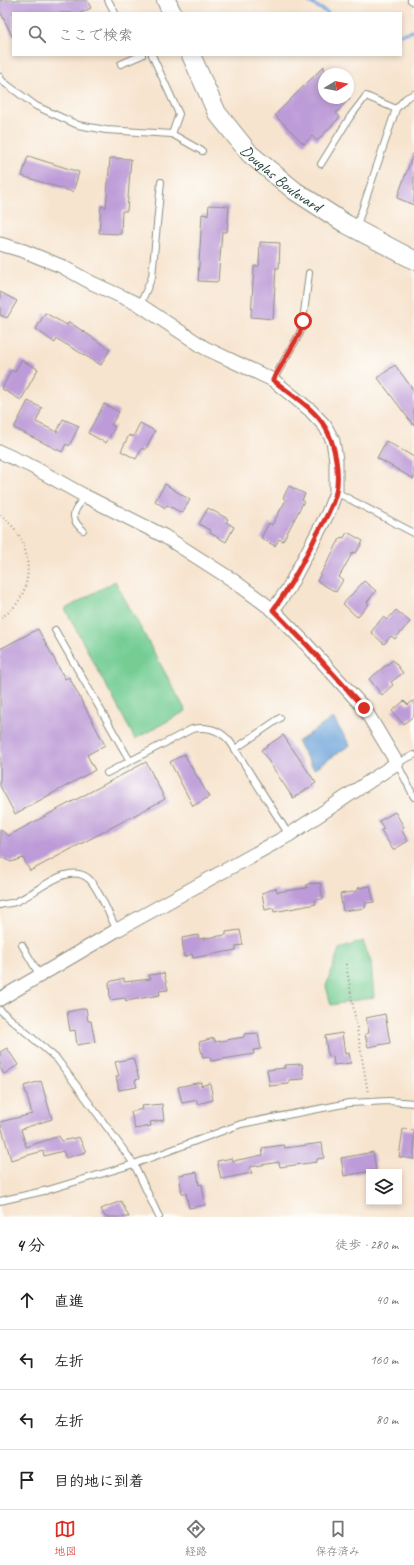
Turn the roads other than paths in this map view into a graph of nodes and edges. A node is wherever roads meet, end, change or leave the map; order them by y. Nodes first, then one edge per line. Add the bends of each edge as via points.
1 (108, 0) edge
2 (166, 0) edge
3 (411, 0) edge
4 (414, 2) edge
5 (114, 12) edge
6 (172, 12) edge
7 (138, 56) edge
8 (152, 56) edge
9 (191, 56) edge
10 (121, 64) dead end
11 (0, 77) edge
12 (414, 94) edge
13 (396, 109) junction
14 (172, 134) junction
15 (202, 152) dead end
16 (321, 164) dead end
17 (161, 182) dead end
18 (356, 229) junction
19 (0, 244) edge
20 (414, 260) edge
21 (309, 273) dead end
22 (140, 305) junction
23 (273, 380) junction
24 (0, 452) edge
25 (336, 492) junction
26 (85, 496) junction
27 (83, 530) dead end
28 (414, 533) edge
29 (273, 610) junction
30 (55, 630) dead end
31 (280, 718) dead end
32 (235, 749) junction
33 (414, 755) edge
34 (130, 761) junction
35 (397, 764) junction
36 (107, 773) dead end
37 (414, 796) edge
38 (289, 834) junction
39 (0, 905) edge
40 (117, 930) junction
41 (22, 945) dead end
42 (40, 976) junction
43 (0, 999) edge
44 (0, 1010) edge
45 (414, 1103) edge
46 (134, 1164) junction
47 (0, 1201) edge
48 (159, 1217) edge

1 - 5 lane
2 - 6 street
3 - 4 lane
7 - 10 lane
8 - 14 lane via 179,114
9 - 18 street, Douglas Boulevard via 217,113 250,154 295,191
11 - 14 lane via 36,106 78,125 106,130
12 - 13 lane via 406,98
13 - 16 lane via 366,96
13 - 18 lane
14 - 15 lane
17 - 22 lane via 152,277
18 - 20 street, Douglas Boulevard
19 - 22 street via 61,266
21 - 23 lane via 300,333
22 - 23 street via 205,348
23 - 25 street via 310,410 325,426 332,441 336,460
24 - 26 street
25 - 28 lane
25 - 29 street via 328,513 288,589
26 - 27 lane via 74,517 76,524
26 - 29 street via 164,536 234,581
29 - 35 street via 364,708
30 - 34 lane
31 - 32 lane
32 - 34 lane via 226,737 210,728 201,727 192,729
32 - 38 lane
33 - 35 lane
34 - 36 lane
35 - 37 lane
35 - 38 street
38 - 40 street
39 - 40 lane via 15,902 64,875 80,874 89,879 94,886
40 - 42 street
41 - 42 lane
42 - 43 street
44 - 46 lane via 57,1059
45 - 46 lane via 389,1101 341,1105 240,1124
46 - 47 lane via 48,1190
46 - 48 lane

